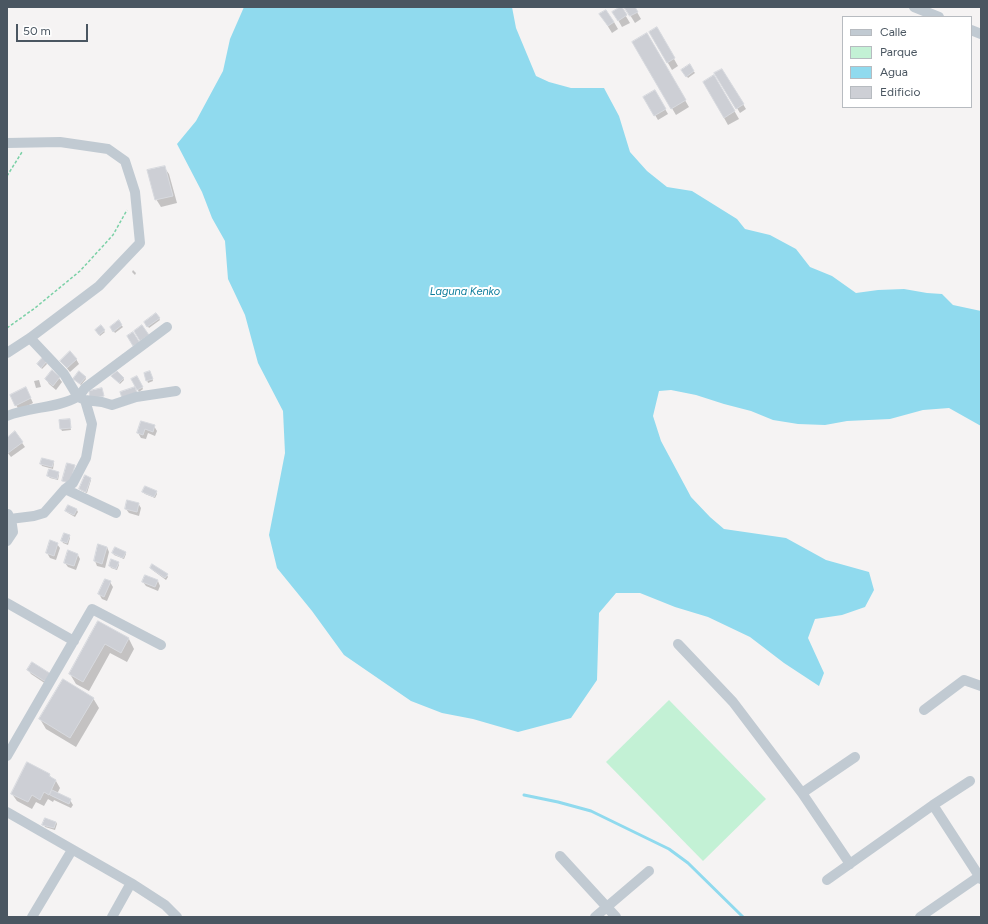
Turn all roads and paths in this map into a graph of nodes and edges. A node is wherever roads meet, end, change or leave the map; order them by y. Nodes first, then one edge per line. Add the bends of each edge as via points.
1 (914, 7) edge
2 (936, 16) edge
3 (7, 143) edge
4 (27, 143) junction
5 (7, 176) edge
6 (135, 192) junction
7 (167, 327) dead end
8 (7, 328) edge
9 (30, 338) junction
10 (7, 353) edge
11 (176, 391) dead end
12 (81, 398) junction
13 (7, 416) edge
14 (65, 489) junction
15 (116, 513) dead end
16 (8, 516) edge
17 (7, 541) edge
18 (7, 603) edge
19 (74, 641) junction
20 (678, 644) dead end
21 (161, 646) dead end
22 (981, 686) edge
23 (924, 710) dead end
24 (7, 756) edge
25 (855, 758) dead end
26 (970, 781) dead end
27 (802, 793) junction
28 (933, 805) junction
29 (7, 812) edge
30 (72, 850) junction
31 (560, 856) dead end
32 (850, 864) junction
33 (649, 871) dead end
34 (980, 877) edge
35 (827, 880) dead end
36 (131, 883) junction
37 (607, 907) junction
38 (32, 917) edge
39 (112, 917) edge
40 (177, 917) edge
41 (595, 917) edge
42 (616, 917) edge
43 (920, 917) edge

1 - 2 street
3 - 4 street
4 - 5 path
4 - 6 street via 60,142 108,149 125,161
6 - 8 path via 113,235 80,271
6 - 9 street via 140,243 99,286
7 - 12 street via 85,388
9 - 10 street
9 - 12 street via 64,374
11 - 12 street via 136,397 112,405
12 - 13 street via 19,411
12 - 14 street via 92,424 86,458 74,483
14 - 15 street
14 - 16 street via 44,513 34,516
16 - 17 street via 13,532
18 - 19 street
19 - 21 street via 92,609
19 - 24 street
20 - 27 street via 733,702
22 - 23 street via 964,680
25 - 27 street
26 - 28 street
27 - 32 street
28 - 32 street
28 - 34 street
29 - 30 street
30 - 36 street
30 - 38 street
31 - 37 street
32 - 35 street
33 - 37 street
34 - 43 street
36 - 39 street
36 - 40 street via 165,905
37 - 41 street
37 - 42 street

